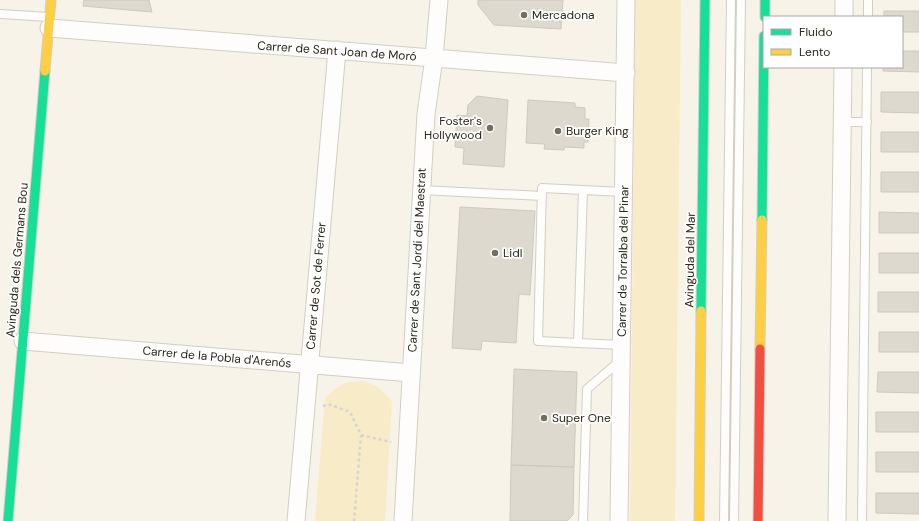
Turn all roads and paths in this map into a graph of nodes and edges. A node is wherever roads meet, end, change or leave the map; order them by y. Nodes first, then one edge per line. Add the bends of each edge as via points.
1 (51, 0) edge
2 (438, 0) edge
3 (626, 0) edge
4 (705, 0) edge
5 (730, 0) edge
6 (741, 0) edge
7 (765, 0) edge
8 (844, 0) edge
9 (868, 0) edge
10 (0, 14) edge
11 (765, 16) edge
12 (844, 16) edge
13 (868, 16) edge
14 (49, 23) junction
15 (337, 50) junction
16 (434, 58) junction
17 (764, 68) edge
18 (843, 68) edge
19 (868, 68) edge
20 (626, 73) junction
21 (843, 122) junction
22 (867, 122) junction
23 (421, 190) junction
24 (583, 190) junction
25 (542, 192) junction
26 (624, 192) junction
27 (23, 341) junction
28 (578, 343) junction
29 (622, 353) junction
30 (309, 365) junction
31 (411, 373) junction
32 (305, 411) junction
33 (360, 435) junction
34 (407, 446) junction
35 (619, 520) edge
36 (8, 521) edge
37 (296, 521) edge
38 (354, 521) edge
39 (403, 521) edge
40 (583, 521) edge
41 (700, 521) edge
42 (724, 521) edge
43 (734, 521) edge
44 (758, 521) edge
45 (837, 521) edge
46 (862, 521) edge

1 - 14 main road, Avinguda dels Germans Bou
2 - 16 street, Carrer de Sant Jordi del Maestrat
3 - 20 street, Carrer de Torralba del Pinar
4 - 41 main road, Avinguda del Mar
5 - 42 lane
6 - 43 lane
7 - 11 main road
8 - 12 street
9 - 13 lane
10 - 14 lane
14 - 15 street, Carrer de Sant Joan de Moró
14 - 27 main road, Avinguda dels Germans Bou
15 - 16 street, Carrer de Sant Joan de Moró
15 - 30 street, Carrer de Sot de Ferrer
16 - 20 street, Carrer de Sant Joan de Moró
16 - 23 street, Carrer de Sant Jordi del Maestrat via 426,114
17 - 44 main road
18 - 21 street
19 - 22 lane
20 - 26 street, Carrer de Torralba del Pinar
21 - 22 lane
21 - 45 street
22 - 46 lane
23 - 25 lane
23 - 31 street, Carrer de Sant Jordi del Maestrat
24 - 25 lane
24 - 26 lane
24 - 28 lane
25 - 28 lane via 538,341
26 - 29 street, Carrer de Torralba del Pinar
27 - 30 street, Carrer de la Pobla d'Arenós
27 - 36 main road, Avinguda dels Germans Bou
28 - 29 lane
29 - 35 street, Carrer de Torralba del Pinar
29 - 40 lane via 587,389
30 - 31 street, Carrer de la Pobla d'Arenós
30 - 32 street, Carrer de Sot de Ferrer
31 - 34 street, Carrer de Sant Jordi del Maestrat
32 - 33 path via 328,404 350,412
32 - 37 street, Carrer de Sot de Ferrer
33 - 34 path
33 - 38 path
34 - 39 street, Carrer de Sant Jordi del Maestrat

